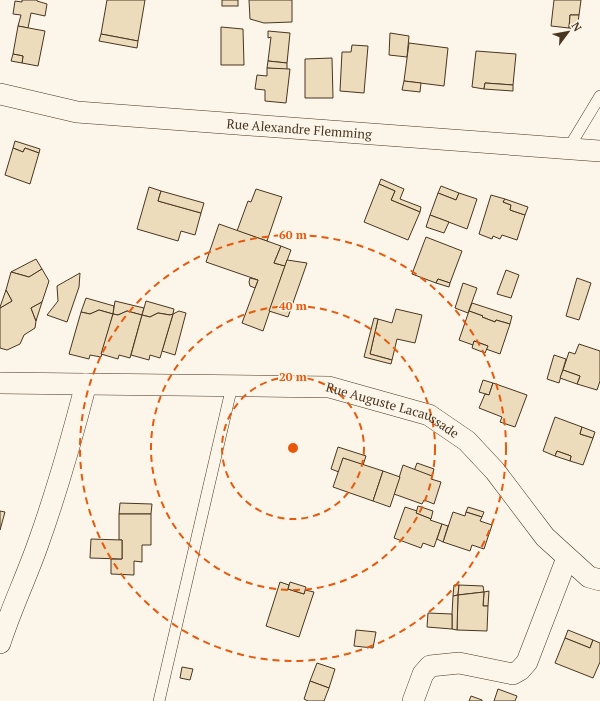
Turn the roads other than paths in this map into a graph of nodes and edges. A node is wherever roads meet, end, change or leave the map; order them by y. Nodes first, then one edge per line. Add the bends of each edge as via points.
1 (0, 94) edge
2 (600, 96) edge
3 (568, 149) junction
4 (600, 151) edge
5 (0, 383) edge
6 (86, 384) junction
7 (232, 386) junction
8 (567, 558) junction
9 (600, 580) edge
10 (0, 643) edge
11 (159, 701) edge
12 (414, 701) edge

1 - 3 street, Rue Alexandre Flemming via 77,112
2 - 3 lane
3 - 4 street, Rue Alexandre Flemming
5 - 6 street, Rue Auguste Lacaussade
6 - 7 street, Rue Auguste Lacaussade
6 - 10 street via 67,457 38,545
7 - 8 street, Rue Auguste Lacaussade via 329,388 429,415 468,440 546,537
7 - 11 lane
8 - 9 street, Rue Auguste Lacaussade via 589,577
8 - 12 street via 527,662 520,670 513,674 459,663 430,666 423,674

